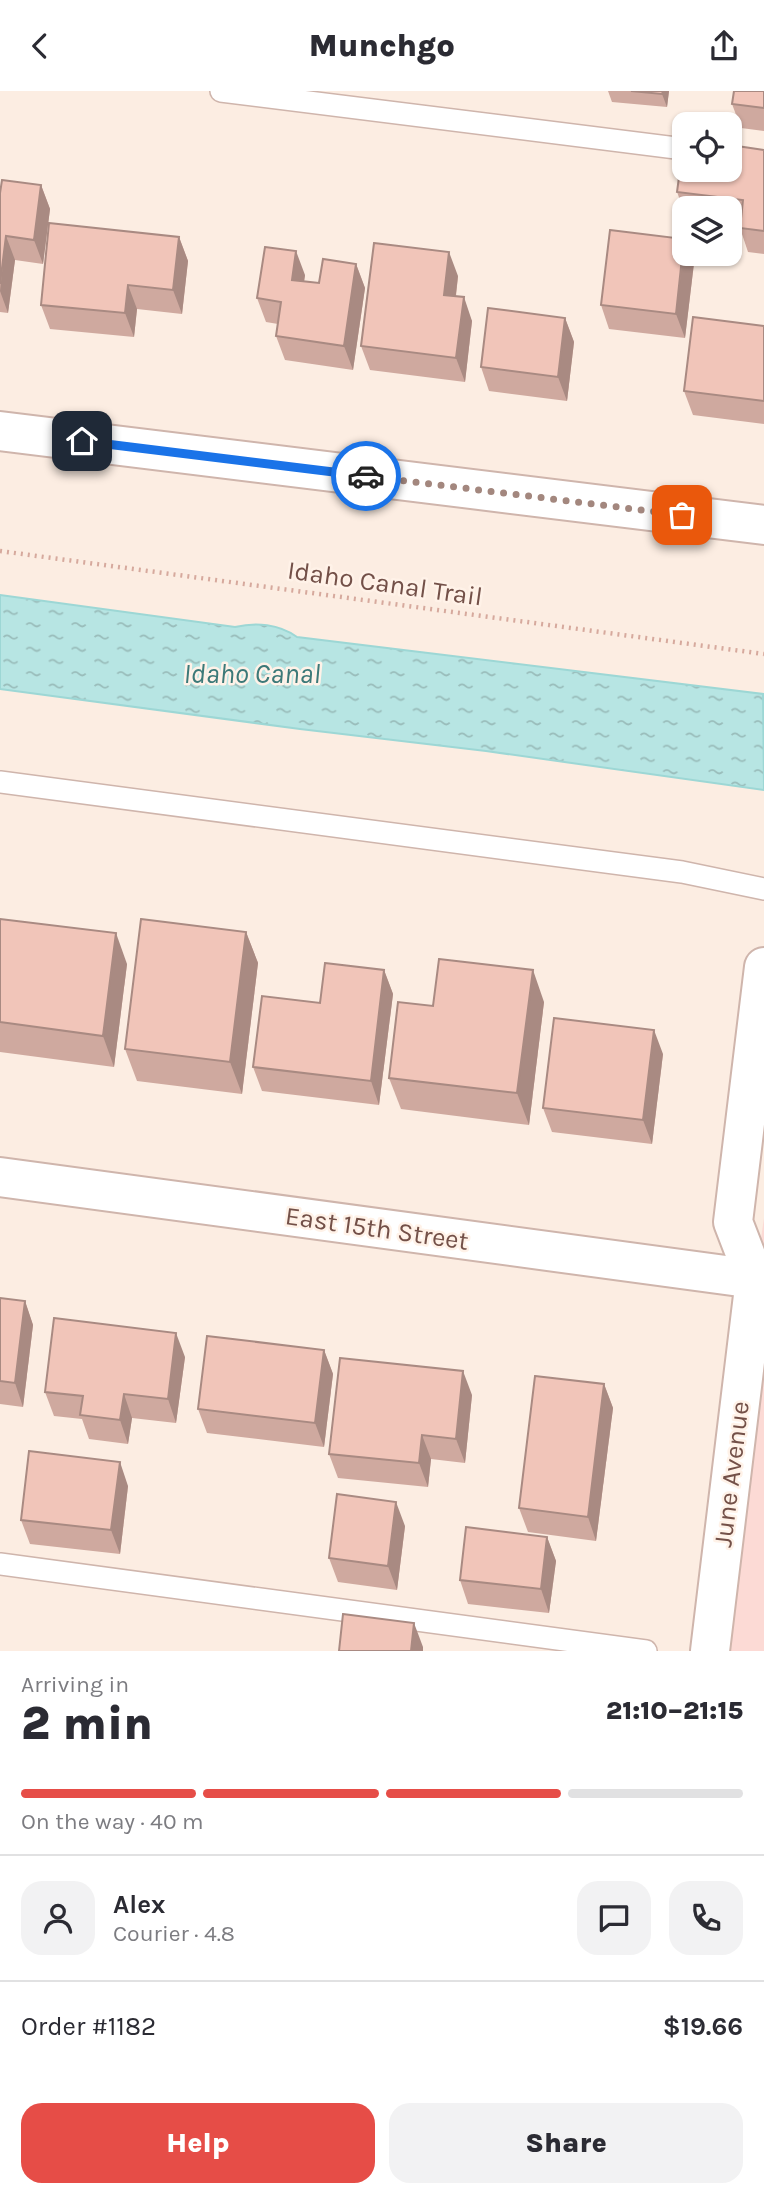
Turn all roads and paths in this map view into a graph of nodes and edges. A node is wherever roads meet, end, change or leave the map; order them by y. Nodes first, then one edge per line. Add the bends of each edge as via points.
1 (221, 91) edge
2 (672, 147) edge
3 (0, 431) edge
4 (764, 525) edge
5 (0, 551) edge
6 (764, 654) edge
7 (0, 782) edge
8 (764, 890) edge
9 (764, 967) edge
10 (0, 1177) edge
11 (755, 1279) junction
12 (0, 1564) edge
13 (646, 1651) edge
14 (710, 1651) edge

1 - 2 lane
3 - 4 street
5 - 6 path, Idaho Canal Trail
7 - 8 lane via 682,872
9 - 11 street, June Avenue via 733,1222
10 - 11 street, East 15th Street
11 - 14 street, June Avenue
12 - 13 lane

